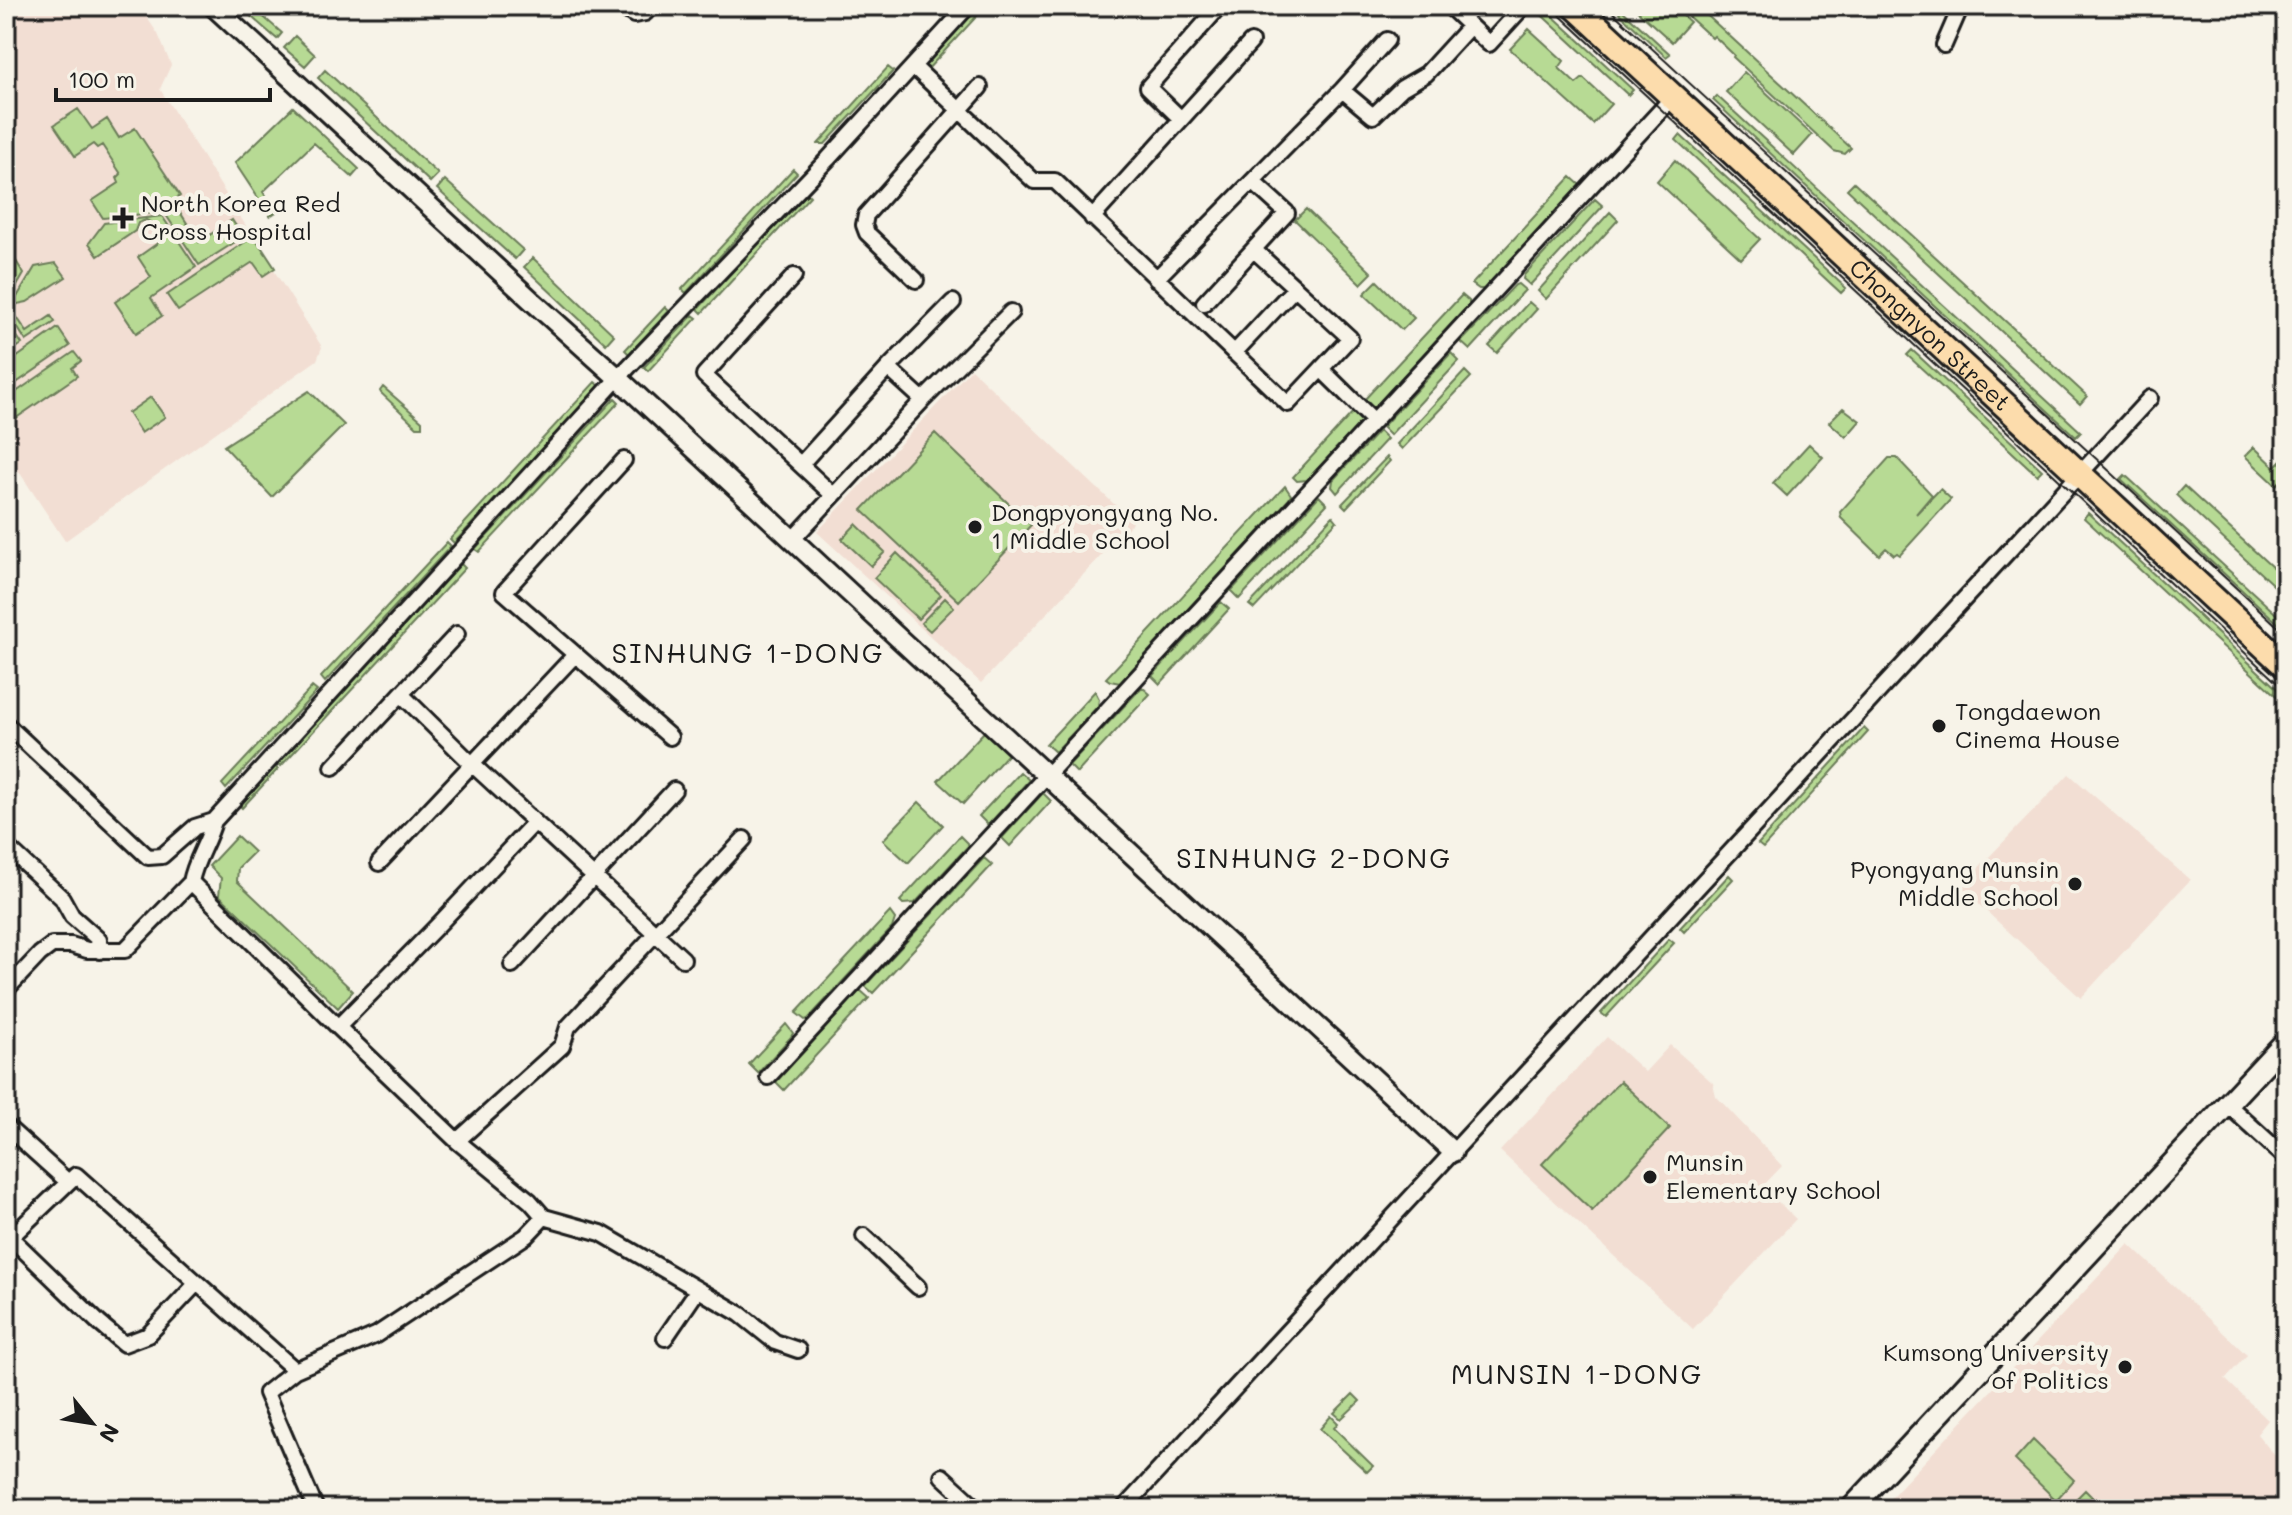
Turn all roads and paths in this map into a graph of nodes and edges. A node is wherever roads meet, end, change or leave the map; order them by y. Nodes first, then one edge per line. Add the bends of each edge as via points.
1 (213, 6) edge
2 (621, 6) edge
3 (651, 6) edge
4 (968, 6) edge
5 (1220, 6) edge
6 (1449, 6) edge
7 (1575, 6) edge
8 (1961, 6) edge
9 (1521, 9) dead end
10 (1470, 26) junction
11 (1387, 40) dead end
12 (1251, 42) dead end
13 (1944, 45) dead end
14 (913, 66) junction
15 (980, 87) dead end
16 (1342, 90) junction
17 (1673, 97) junction
18 (959, 111) junction
19 (1181, 119) junction
20 (1253, 182) junction
21 (1092, 218) junction
22 (1254, 250) junction
23 (794, 276) dead end
24 (1156, 279) junction
25 (916, 280) dead end
26 (1295, 288) junction
27 (953, 302) dead end
28 (1204, 303) dead end
29 (1011, 312) dead end
30 (1234, 353) junction
31 (888, 368) junction
32 (1321, 369) junction
33 (618, 378) junction
34 (2150, 398) dead end
35 (923, 400) junction
36 (1374, 421) junction
37 (624, 460) dead end
38 (801, 464) junction
39 (2079, 474) junction
40 (833, 495) junction
41 (792, 540) junction
42 (457, 634) dead end
43 (574, 656) junction
44 (2286, 666) edge
45 (401, 694) junction
46 (6, 724) edge
47 (670, 737) dead end
48 (473, 765) junction
49 (333, 767) dead end
50 (1047, 775) junction
51 (674, 790) dead end
52 (214, 821) junction
53 (535, 822) junction
54 (744, 839) dead end
55 (6, 846) edge
56 (379, 863) dead end
57 (594, 876) junction
58 (191, 882) junction
59 (655, 933) junction
60 (100, 951) junction
61 (683, 959) dead end
62 (512, 965) dead end
63 (6, 990) edge
64 (338, 1027) junction
65 (2286, 1041) edge
66 (768, 1077) dead end
67 (2227, 1104) junction
68 (6, 1126) edge
69 (457, 1141) junction
70 (1453, 1152) junction
71 (2286, 1158) edge
72 (68, 1182) junction
73 (544, 1217) junction
74 (9, 1235) edge
75 (864, 1236) dead end
76 (196, 1284) junction
77 (918, 1287) dead end
78 (697, 1291) junction
79 (665, 1338) dead end
80 (798, 1350) dead end
81 (295, 1370) junction
82 (942, 1476) dead end
83 (316, 1509) edge
84 (978, 1509) edge
85 (1123, 1509) edge
86 (1851, 1509) edge

1 - 33 street
2 - 3 street via 634,15
4 - 14 street
5 - 19 street via 1148,87
6 - 10 street
7 - 17 main road, Chongnyon Street
8 - 13 street
9 - 10 street via 1489,44
10 - 16 street via 1426,74 1373,116
11 - 16 street
12 - 19 street
14 - 18 street
14 - 33 street
15 - 18 street
16 - 20 street
17 - 36 street
17 - 39 main road, Chongnyon Street
18 - 21 street via 1034,181 1055,181
18 - 25 street via 866,215 867,233
19 - 21 street
20 - 22 street via 1287,213
20 - 24 street
21 - 24 street
22 - 26 street
22 - 28 street
23 - 38 street via 704,375
24 - 30 street
26 - 30 street
26 - 32 street via 1350,338
27 - 31 street
29 - 35 street
30 - 32 street via 1288,404
31 - 35 street
31 - 38 street
32 - 36 street
33 - 41 street
33 - 52 street
34 - 39 street
35 - 40 street
36 - 50 street
37 - 43 street via 504,592
38 - 40 street
39 - 44 main road, Chongnyon Street
39 - 70 street
40 - 41 street
41 - 50 street
42 - 45 street
43 - 47 street
43 - 48 street
45 - 48 street
45 - 49 street
46 - 52 street via 148,857 162,856 195,827
48 - 53 street
48 - 56 street
50 - 66 street
50 - 70 street
51 - 57 street
52 - 58 street
53 - 57 street
53 - 64 street
54 - 59 street
55 - 60 street via 62,898 72,916 99,940
57 - 59 street
57 - 62 street
58 - 60 street via 125,950
58 - 64 street
59 - 61 street
59 - 69 street via 568,1027 562,1046
60 - 63 street via 52,945
64 - 69 street
65 - 67 main road
67 - 71 street
67 - 86 main road
68 - 72 street
69 - 73 street
70 - 85 street
72 - 74 street
72 - 76 street via 76,1175
73 - 78 street via 601,1233
73 - 81 street via 526,1236 376,1335
74 - 76 street via 124,1344 148,1335
75 - 77 street
76 - 81 street
78 - 79 street
78 - 80 street via 740,1314 775,1342
81 - 83 street via 266,1393
82 - 84 street

